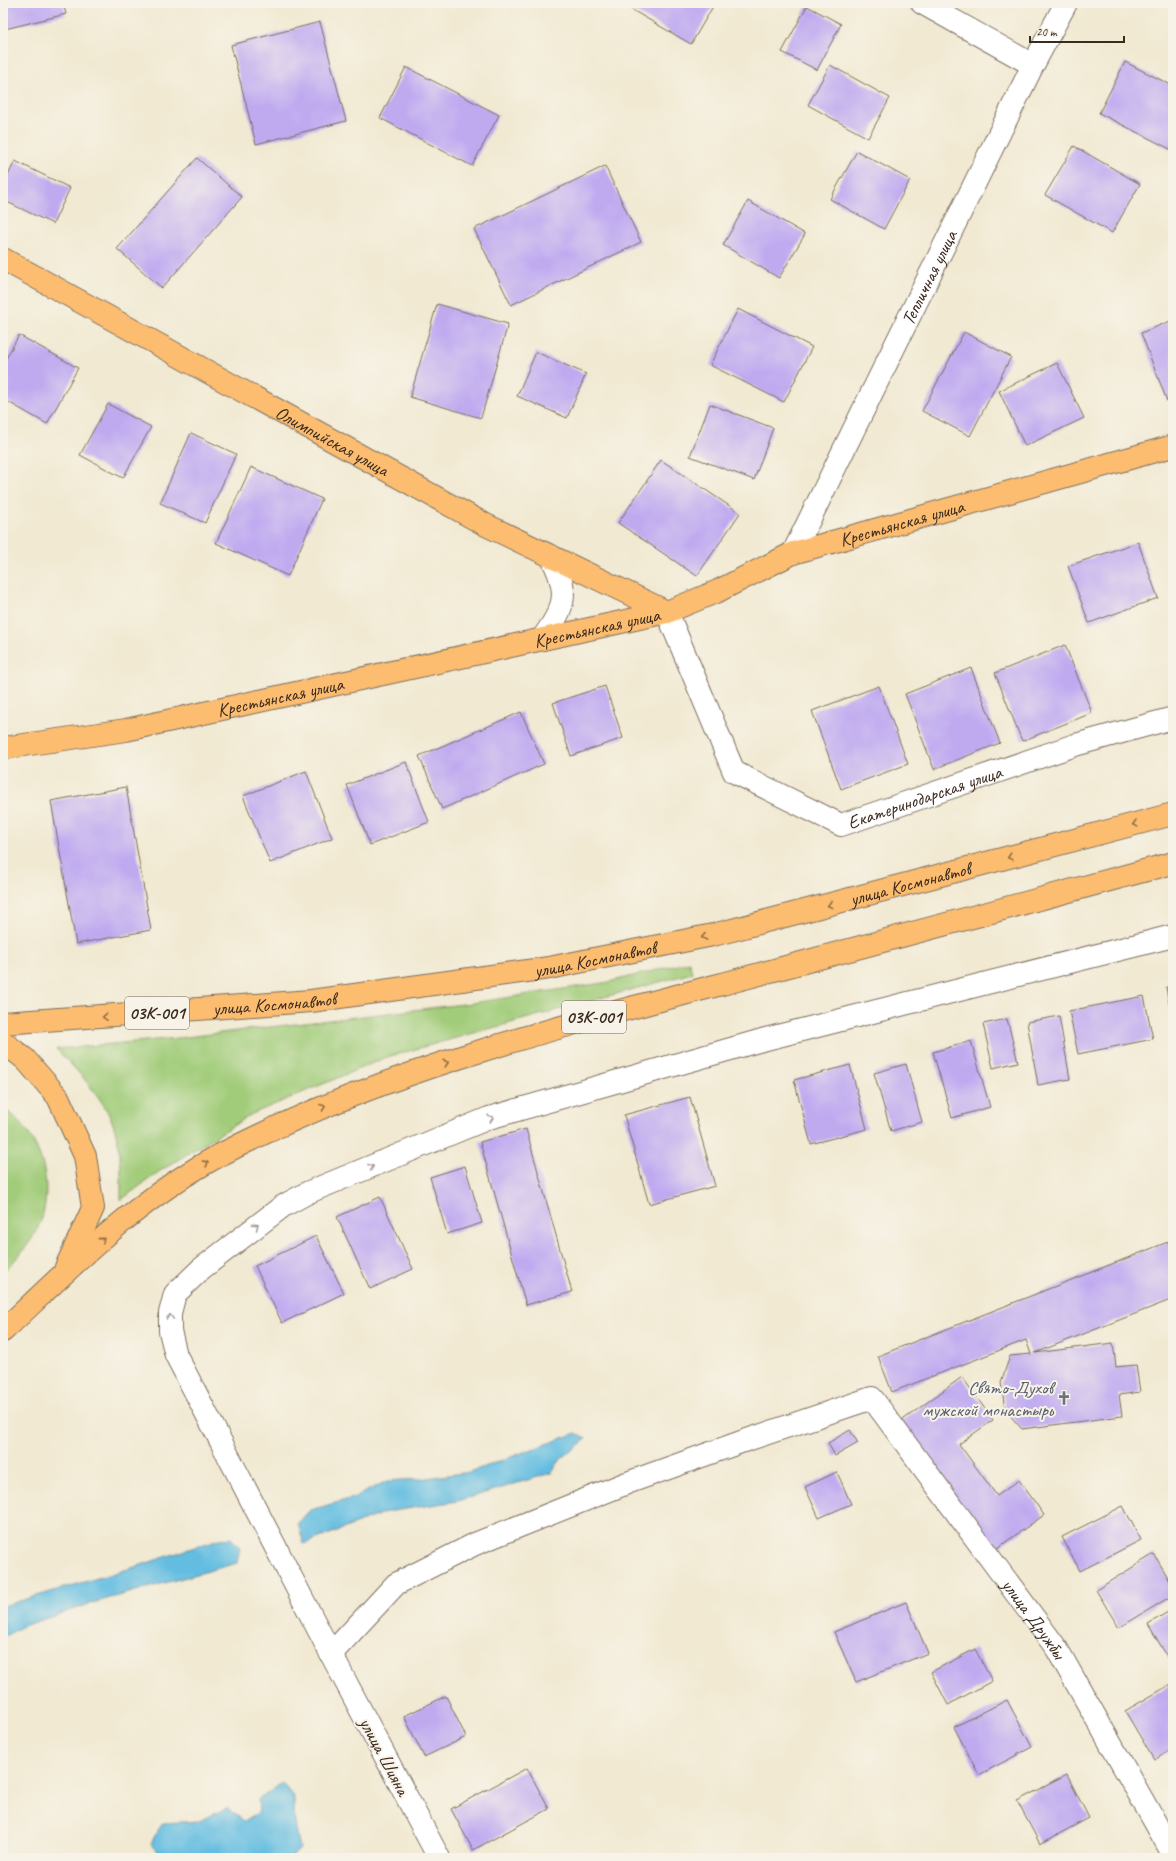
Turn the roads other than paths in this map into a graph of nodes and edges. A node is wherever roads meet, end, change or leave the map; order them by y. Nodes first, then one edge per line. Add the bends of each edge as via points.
1 (922, 3) edge
2 (1066, 3) edge
3 (1033, 65) junction
4 (3, 259) edge
5 (1173, 446) edge
6 (793, 553) junction
7 (551, 556) junction
8 (667, 612) junction
9 (542, 639) junction
10 (1173, 718) edge
11 (3, 748) edge
12 (1173, 814) edge
13 (1173, 863) edge
14 (1173, 936) edge
15 (3, 1023) edge
16 (3, 1042) edge
17 (62, 1275) junction
18 (3, 1331) edge
19 (331, 1654) junction
20 (1173, 1854) edge
21 (439, 1858) edge

1 - 3 street
2 - 3 street, Тепличная улица
3 - 6 street, Тепличная улица
4 - 7 main road, Олимпийская улица via 486,524
5 - 6 main road, Крестьянская улица
6 - 8 main road, Крестьянская улица via 718,591
7 - 8 main road, Олимпийская улица
7 - 9 street via 563,583 562,603 554,622
8 - 9 main road, Крестьянская улица
8 - 10 street, Екатеринодарская улица via 734,772 841,825 1076,745
9 - 11 main road, Крестьянская улица via 126,730
12 -> 15 main road, улица Космонавтов / 03К-001 via 713,935 549,968 311,1001
17 -> 13 main road, 03К-001 via 149,1199 220,1155 320,1108 435,1066 575,1022
19 -> 14 street, улица Шияна via 176,1355 170,1331 170,1313 175,1294 201,1268 283,1206 309,1192 489,1118 762,1040
16 - 17 main road, 03К-001 via 25,1059 58,1098 85,1156 93,1208
17 - 18 main road, 03К-001
19 - 20 street, улица Дружбы via 396,1584 475,1544 726,1447 872,1398 1057,1649
19 - 21 street, улица Шияна

